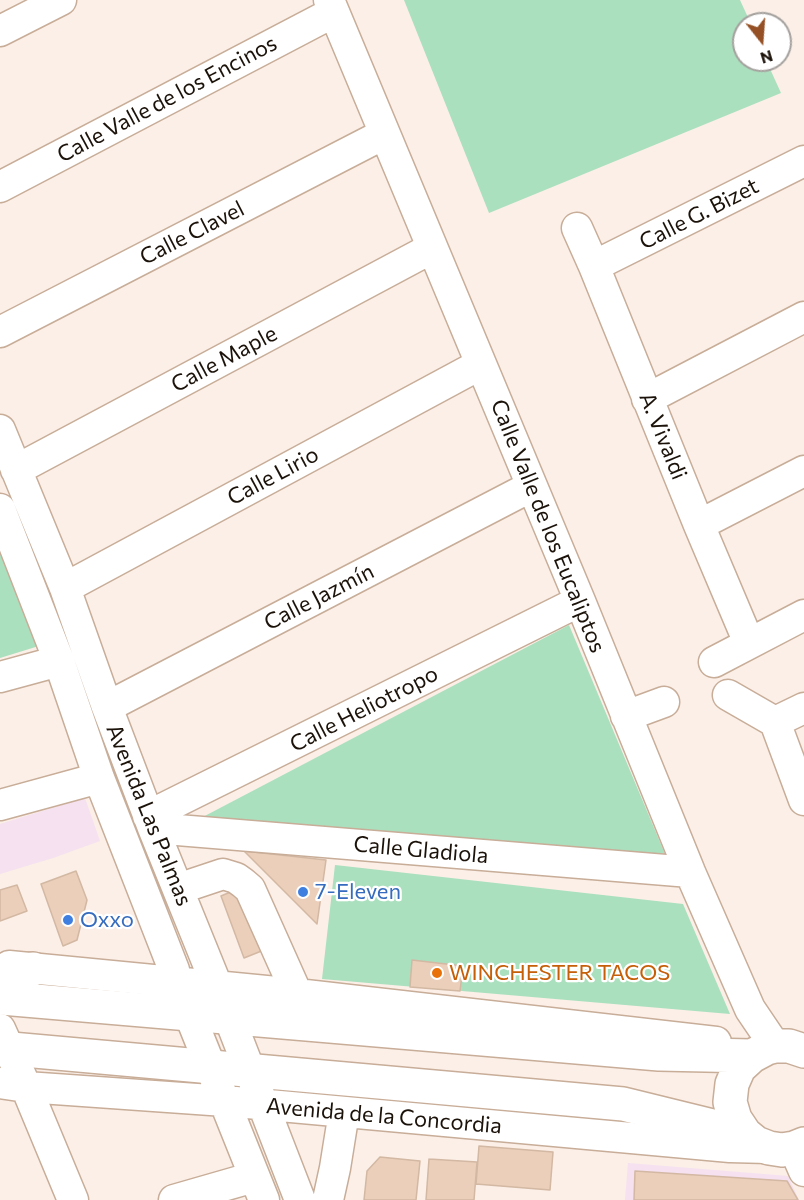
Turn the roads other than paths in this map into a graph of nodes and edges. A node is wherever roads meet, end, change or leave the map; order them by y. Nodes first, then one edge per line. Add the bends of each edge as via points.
1 (61, 0) edge
2 (332, 6) edge
3 (0, 31) edge
4 (384, 134) junction
5 (804, 161) edge
6 (0, 187) edge
7 (577, 228) dead end
8 (432, 248) junction
9 (594, 266) junction
10 (804, 317) edge
11 (0, 332) edge
12 (481, 364) junction
13 (647, 399) junction
14 (0, 430) edge
15 (16, 470) junction
16 (804, 471) edge
17 (532, 486) junction
18 (0, 509) edge
19 (699, 525) junction
20 (65, 588) junction
21 (580, 601) junction
22 (804, 615) edge
23 (749, 643) junction
24 (58, 661) junction
25 (714, 662) dead end
26 (0, 677) edge
27 (728, 695) dead end
28 (664, 702) dead end
29 (106, 707) junction
30 (804, 708) edge
31 (626, 716) junction
32 (775, 722) junction
33 (99, 777) junction
34 (804, 800) edge
35 (0, 805) edge
36 (150, 822) junction
37 (224, 834) junction
38 (690, 872) junction
39 (223, 874) junction
40 (178, 890) junction
41 (0, 966) edge
42 (33, 969) junction
43 (0, 975) edge
44 (177, 983) junction
45 (217, 986) junction
46 (297, 994) junction
47 (0, 998) edge
48 (191, 1015) junction
49 (230, 1018) junction
50 (3, 1042) edge
51 (775, 1050) edge
52 (212, 1068) junction
53 (250, 1071) junction
54 (13, 1085) edge
55 (225, 1101) junction
56 (263, 1104) junction
57 (344, 1112) junction
58 (789, 1148) edge
59 (259, 1188) edge
60 (73, 1200) edge
61 (174, 1200) edge
62 (300, 1200) edge
63 (328, 1200) edge

1 - 3 street
2 - 4 street, Calle Valle de los Eucaliptos
2 - 6 street, Calle Valle de los Encinos
4 - 8 street, Calle Valle de los Eucaliptos
4 - 11 street, Calle Clavel
5 - 9 street, Calle G. Bizet
7 - 9 street, A. Vivaldi
8 - 12 street, Calle Valle de los Eucaliptos
8 - 15 street, Calle Maple
9 - 13 street, A. Vivaldi
10 - 13 street
12 - 17 street, Calle Valle de los Eucaliptos
12 - 20 street, Calle Lirio
13 - 19 street, A. Vivaldi
14 - 15 street, Avenida Las Palmas
15 - 20 street, Avenida Las Palmas
16 - 19 street
17 - 21 street, Calle Valle de los Eucaliptos
17 - 29 street, Calle Jazmín
18 - 24 street, Avenida Las Palmas
19 - 23 street, A. Vivaldi
20 - 29 street, Avenida Las Palmas
21 - 31 street, Calle Valle de los Eucaliptos
21 - 36 street, Calle Heliotropo
22 - 23 street
23 - 25 street
24 - 26 street
24 - 33 street, Avenida Las Palmas
27 - 32 street
28 - 31 street
29 - 36 street, Avenida Las Palmas
30 - 32 street
31 - 38 street, Calle Valle de los Eucaliptos
32 - 34 street
33 - 35 street
33 - 44 street, Avenida Las Palmas
36 - 37 street, Calle Gladiola
36 - 40 street, Avenida Las Palmas
37 - 38 street, Calle Gladiola
37 - 39 street
38 - 51 street, Calle Valle de los Eucaliptos via 750,1009
39 - 40 street
39 - 46 street via 250,889
40 - 45 street, Avenida Las Palmas
41 - 42 street
42 - 43 main road
42 - 44 street
44 - 45 street
44 - 48 street, Avenida Las Palmas
45 - 46 street
45 - 49 street, Avenida Las Palmas
46 - 51 street
47 - 48 main road
48 - 49 main road
48 - 52 street, Avenida Las Palmas
49 - 51 main road via 659,1054
49 - 53 street, Avenida Las Palmas
50 - 52 main road, Avenida de la Concordia
50 - 54 street
51 - 58 main road via 740,1068 732,1084 730,1102 735,1119
52 - 53 main road, Avenida de la Concordia
52 - 55 street, Avenida Las Palmas
53 - 56 street, Avenida Las Palmas
53 - 58 main road, Avenida de la Concordia via 623,1104
54 - 55 street, Avenida de la Concordia
54 - 60 street
55 - 56 street, Avenida de la Concordia
55 - 59 street, Avenida Las Palmas
56 - 57 street, Avenida de la Concordia
56 - 62 street, Avenida Las Palmas
57 - 58 street, Avenida de la Concordia via 707,1145
57 - 63 street
59 - 61 street

